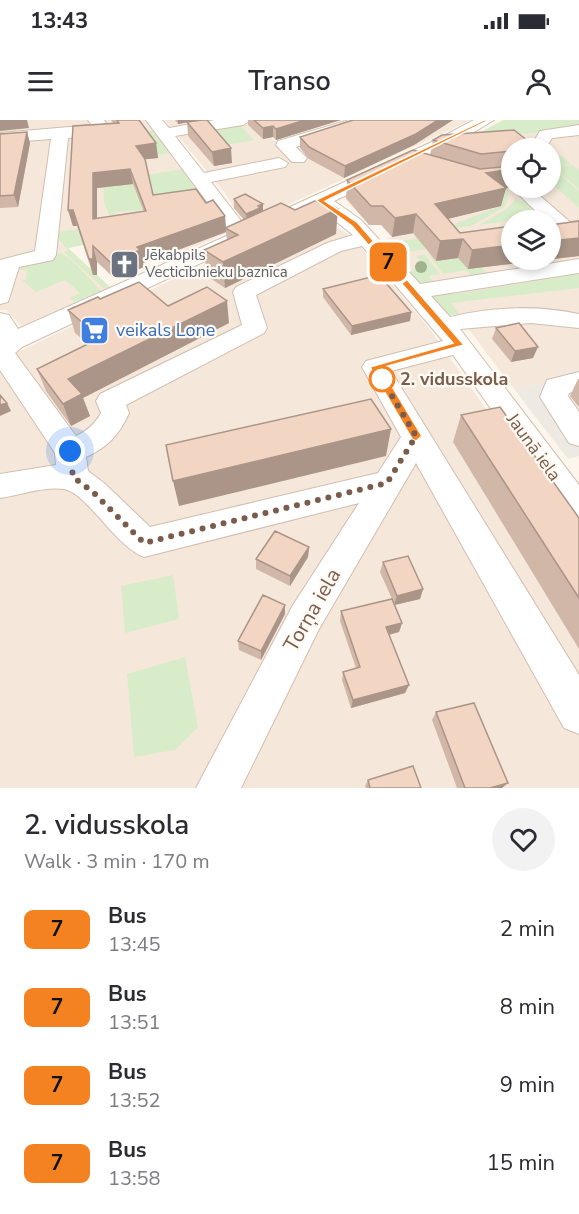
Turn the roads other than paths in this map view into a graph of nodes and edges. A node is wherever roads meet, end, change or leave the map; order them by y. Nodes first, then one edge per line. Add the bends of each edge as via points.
1 (96, 120) edge
2 (243, 120) edge
3 (317, 120) edge
4 (365, 120) edge
5 (486, 120) edge
6 (290, 126) edge
7 (159, 127) edge
8 (335, 129) junction
9 (60, 133) junction
10 (575, 134) edge
11 (0, 138) edge
12 (544, 138) edge
13 (304, 139) junction
14 (298, 159) dead end
15 (409, 159) junction
16 (279, 163) dead end
17 (435, 168) edge
18 (200, 179) junction
19 (532, 198) edge
20 (320, 200) junction
21 (579, 227) edge
22 (243, 236) junction
23 (367, 238) junction
24 (579, 266) edge
25 (415, 292) junction
26 (0, 297) edge
27 (579, 321) edge
28 (4, 336) edge
29 (452, 336) junction
30 (579, 381) edge
31 (579, 435) edge
32 (416, 436) junction
33 (579, 441) edge
34 (537, 452) junction
35 (71, 464) junction
36 (387, 483) junction
37 (0, 486) edge
38 (579, 509) edge
39 (579, 713) edge
40 (218, 788) edge

1 - 9 street via 102,129
2 - 7 street
3 - 8 street
4 - 8 street
5 - 15 street
6 - 13 street
7 - 18 street
8 - 13 street
9 - 11 street
9 - 26 street via 45,255 9,263
10 - 12 street via 546,134
13 - 14 street via 284,145
15 - 17 street
15 - 20 street
16 - 18 street
18 - 22 street
19 - 21 street via 566,229
20 - 22 street
20 - 23 street, Jaunā iela via 344,215
22 - 28 street
23 - 25 street, Jaunā iela
23 - 35 street via 334,247 244,292 255,328 110,401 115,413 107,430
24 - 25 street
25 - 29 street, Jaunā iela
27 - 29 street via 513,318 457,323
28 - 35 street via 1,352
29 - 32 street via 375,367
29 - 34 street, Jaunā iela
30 - 31 street via 557,387 554,397
32 - 36 street, Torņa iela
32 - 39 street
33 - 34 street
34 - 38 street, Jaunā iela
35 - 36 street via 144,543
35 - 37 street via 48,477
36 - 40 street, Torņa iela via 306,617

